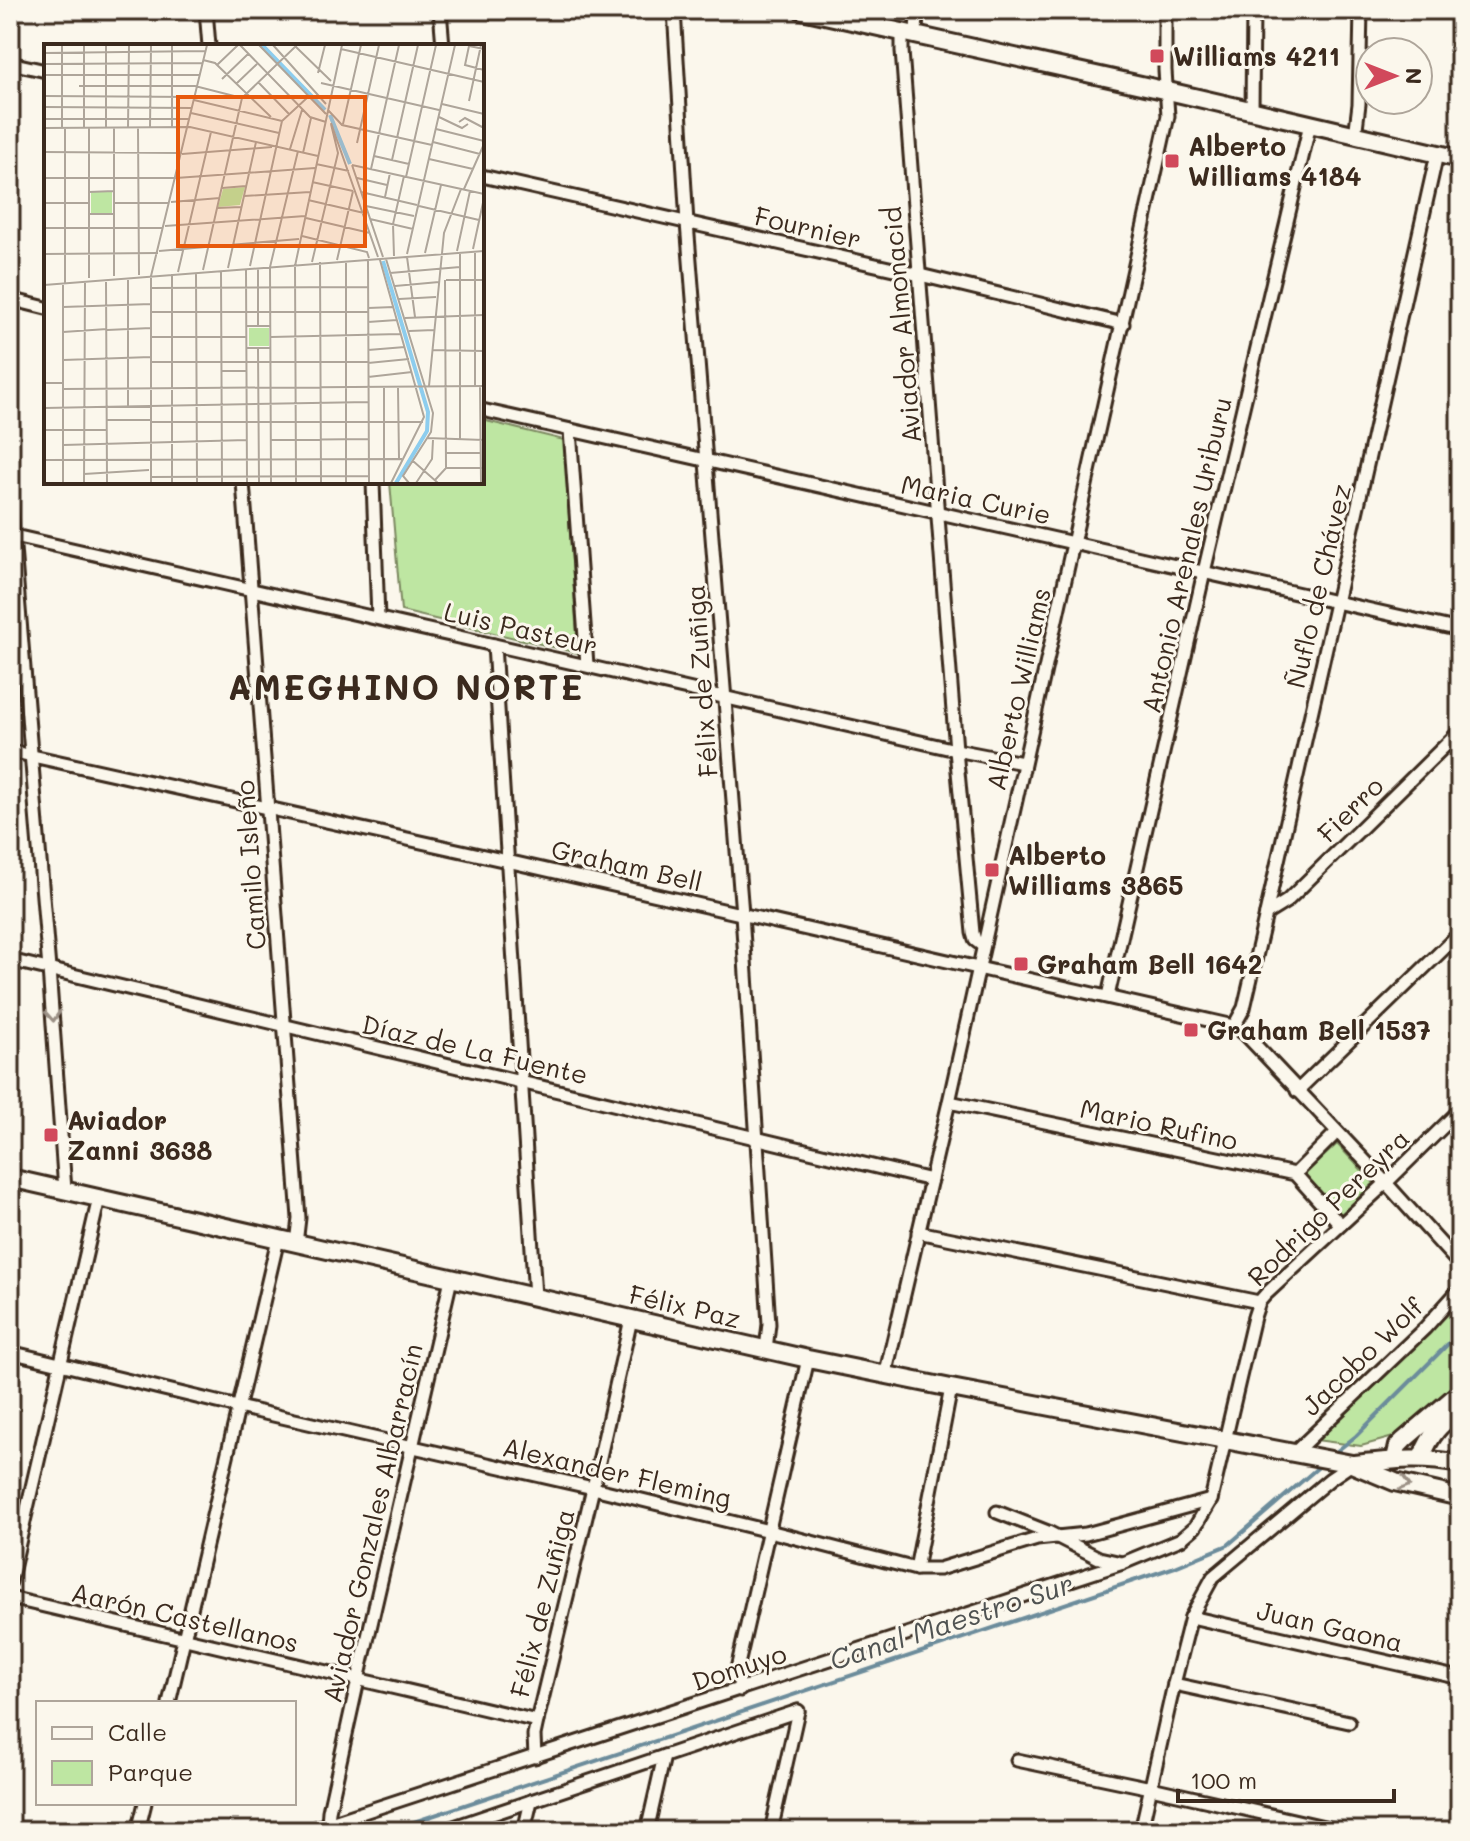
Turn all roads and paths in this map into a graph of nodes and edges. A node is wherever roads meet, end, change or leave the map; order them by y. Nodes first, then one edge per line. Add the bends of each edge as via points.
1 (206, 10) edge
2 (440, 10) edge
3 (674, 10) edge
4 (802, 10) edge
5 (917, 10) edge
6 (1165, 10) edge
7 (1253, 10) edge
8 (1361, 10) edge
9 (909, 34) junction
10 (209, 44) edge
11 (443, 44) edge
12 (10, 63) edge
13 (44, 71) edge
14 (1168, 91) junction
15 (1252, 111) junction
16 (1310, 124) junction
17 (1355, 136) junction
18 (1437, 154) junction
19 (1460, 159) edge
20 (484, 176) edge
21 (687, 223) junction
22 (920, 275) junction
23 (10, 299) edge
24 (44, 308) edge
25 (1123, 324) junction
26 (484, 410) edge
27 (570, 430) junction
28 (707, 462) junction
29 (243, 484) edge
30 (373, 484) edge
31 (10, 500) edge
32 (938, 514) junction
33 (11, 535) edge
34 (1074, 542) junction
35 (1204, 572) junction
36 (250, 589) junction
37 (1337, 602) junction
38 (378, 618) junction
39 (1460, 630) edge
40 (494, 645) junction
41 (587, 665) junction
42 (724, 697) junction
43 (1460, 731) edge
44 (956, 750) junction
45 (10, 751) edge
46 (31, 756) junction
47 (1023, 763) junction
48 (269, 808) junction
49 (507, 861) junction
50 (742, 914) junction
51 (1266, 914) junction
52 (1460, 933) edge
53 (983, 946) junction
54 (10, 960) edge
55 (49, 969) junction
56 (979, 969) junction
57 (1108, 996) junction
58 (284, 1026) junction
59 (1234, 1026) junction
60 (521, 1082) junction
61 (1297, 1091) junction
62 (949, 1102) junction
63 (1460, 1110) edge
64 (1337, 1132) junction
65 (757, 1139) junction
66 (1295, 1174) junction
67 (10, 1178) edge
68 (931, 1180) junction
69 (1386, 1183) junction
70 (65, 1190) junction
71 (99, 1198) junction
72 (1340, 1224) junction
73 (918, 1232) junction
74 (278, 1239) junction
75 (296, 1244) junction
76 (1460, 1265) edge
77 (451, 1279) junction
78 (1460, 1289) edge
79 (535, 1297) junction
80 (1259, 1302) junction
81 (631, 1319) junction
82 (766, 1349) junction
83 (10, 1352) edge
84 (808, 1359) junction
85 (60, 1364) junction
86 (885, 1376) junction
87 (951, 1388) junction
88 (1460, 1392) edge
89 (238, 1407) junction
90 (1460, 1409) edge
91 (1224, 1440) junction
92 (412, 1445) junction
93 (1294, 1453) junction
94 (1421, 1458) junction
95 (1395, 1459) junction
96 (1352, 1464) junction
97 (1460, 1464) edge
98 (593, 1488) junction
99 (1460, 1497) edge
100 (1211, 1500) junction
101 (997, 1512) dead end
102 (769, 1531) junction
103 (1057, 1536) junction
104 (1123, 1563) junction
105 (916, 1569) junction
106 (10, 1582) edge
107 (10, 1598) edge
108 (1191, 1617) junction
109 (185, 1639) junction
110 (1460, 1678) edge
111 (358, 1680) junction
112 (1174, 1684) junction
113 (740, 1690) junction
114 (170, 1701) edge
115 (537, 1721) junction
116 (1349, 1722) dead end
117 (664, 1756) junction
118 (535, 1757) junction
119 (1017, 1760) dead end
120 (1151, 1788) junction
121 (531, 1801) junction
122 (144, 1805) edge
123 (328, 1824) junction
124 (138, 1831) edge
125 (306, 1831) edge
126 (442, 1831) edge
127 (524, 1831) edge
128 (647, 1831) edge
129 (771, 1831) edge
130 (1141, 1831) edge
131 (1342, 1831) edge

1 - 10 street
2 - 11 street
3 - 21 street, Félix de Zuñiga
4 - 9 main road
5 - 9 street, Aviador Almonacid
6 - 14 street, Alberto Williams
7 - 15 street
8 - 17 street
9 - 14 main road
9 - 22 street, Aviador Almonacid via 902,51
12 - 13 street
14 - 15 main road
14 - 25 street, Alberto Williams via 1168,116
15 - 16 main road
16 - 17 main road
16 - 35 street, Antonio Arenales Uriburu
17 - 18 main road
18 - 19 main road
18 - 37 street, Ñuflo de Chávez
20 - 21 street, Fournier
21 - 22 street, Fournier
21 - 28 street, Félix de Zuñiga
22 - 25 street, Fournier
22 - 32 street, Aviador Almonacid
23 - 24 street
25 - 34 street, Alberto Williams
26 - 27 street, Maria Curie
27 - 28 street, Maria Curie
27 - 41 street
28 - 32 street, Maria Curie
28 - 42 street, Félix de Zuñiga
29 - 36 street, Camilo Isleño
30 - 38 street
31 - 33 street
32 - 34 street, Maria Curie
32 - 44 street, Aviador Almonacid
33 - 36 street, Luis Pasteur
33 - 46 street
34 - 35 street, Maria Curie
34 - 47 street, Alberto Williams
35 - 37 street, Maria Curie
35 - 57 street, Antonio Arenales Uriburu
36 - 38 street, Luis Pasteur
36 - 48 street, Camilo Isleño
37 - 39 street, Maria Curie
37 - 51 street, Ñuflo de Chávez
38 - 40 street, Luis Pasteur
40 - 41 street, Luis Pasteur
40 - 49 street
41 - 42 street, Luis Pasteur
42 - 44 street, Luis Pasteur
42 - 50 street, Félix de Zuñiga
43 - 51 street, Fierro via 1287,901
44 - 47 street, Luis Pasteur
44 - 53 street, Aviador Almonacid via 973,933
45 - 46 street, Graham Bell
46 - 48 street, Graham Bell
46 - 55 street
47 - 53 street, Alberto Williams
48 - 49 street, Graham Bell
48 - 58 street, Camilo Isleño
49 - 50 street, Graham Bell
49 - 60 street
50 - 56 street, Graham Bell
50 - 65 street, Félix de Zuñiga
51 - 59 street, Ñuflo de Chávez via 1244,1008
52 - 61 street
53 - 56 street, Alberto Williams
54 - 55 street, Díaz de La Fuente
55 - 58 street, Díaz de La Fuente
55 -> 70 street
56 - 57 street, Graham Bell
56 - 62 street, Alberto Williams
57 - 59 street, Graham Bell
58 - 60 street, Díaz de La Fuente
58 - 75 street, Camilo Isleño via 299,1218
59 - 61 street
60 - 65 street, Díaz de La Fuente
60 - 79 street
61 - 64 street
62 - 66 street, Mario Rufino
62 - 68 street, Alberto Williams
63 - 69 street, Rodrigo Pereyra
64 - 66 street
64 - 69 street
65 - 68 street, Díaz de La Fuente
65 - 82 street, Félix de Zuñiga via 769,1324
66 - 72 street
67 - 70 main road, Félix Paz
68 - 73 street, Alberto Williams
69 - 72 street, Rodrigo Pereyra
69 - 76 street
70 - 71 main road, Félix Paz
71 - 74 main road, Félix Paz
71 - 85 street
72 - 80 street, Rodrigo Pereyra
73 - 80 street
73 - 86 street, Alberto Williams
74 - 75 main road, Félix Paz
74 - 89 street
75 - 77 main road, Félix Paz
77 - 79 main road, Félix Paz
77 - 92 street, Aviador Gonzales Albarracín
78 - 93 street, Jacobo Wolf
79 - 81 main road, Félix Paz
80 - 91 street, Rodrigo Pereyra
81 - 82 main road, Félix Paz
81 - 98 street, Félix de Zuñiga
82 - 84 main road, Félix Paz
83 - 85 street, Alexander Fleming
84 - 86 main road, Félix Paz
84 - 102 street
85 - 89 street, Alexander Fleming
85 - 106 street
86 - 87 main road, Félix Paz
87 - 91 main road, Félix Paz
87 - 105 street
88 - 95 main road via 1398,1446
89 - 92 street, Alexander Fleming
89 - 109 street
90 - 94 main road via 1436,1429
91 - 93 main road, Félix Paz
91 - 100 street, Rodrigo Pereyra
92 - 98 street, Alexander Fleming
92 - 111 street, Aviador Gonzales Albarracín
93 - 96 main road, Félix Paz
94 - 95 main road, Félix Paz
94 - 97 main road, Félix Paz
95 - 96 main road, Félix Paz
96 -> 99 main road, Félix Paz via 1395,1482
96 - 108 street via 1213,1577
98 - 102 street, Alexander Fleming
98 - 115 street, Félix de Zuñiga
100 - 103 street, Alexander Fleming via 1086,1534
100 - 104 street, Domuyo via 1181,1539
101 - 103 street
102 - 105 street, Alexander Fleming
102 - 113 street via 737,1669
103 - 104 street via 1099,1558
103 - 105 street, Alexander Fleming via 939,1569
104 - 113 street, Domuyo
107 - 109 street, Aarón Castellanos
108 - 110 street, Juan Gaona
108 - 112 street
109 - 111 street, Aarón Castellanos
109 - 114 street
111 - 115 street, Aarón Castellanos
111 - 123 street, Aviador Gonzales Albarracín
112 - 116 street
112 - 120 street
113 - 118 street, Domuyo
115 - 118 street, Félix de Zuñiga
117 - 121 street
117 - 128 street
117 - 129 street via 798,1711
118 - 123 street, Domuyo
119 - 120 street
120 - 130 street
120 - 131 street
121 - 126 street
121 - 127 street
122 - 124 street
123 - 125 street, Domuyo

